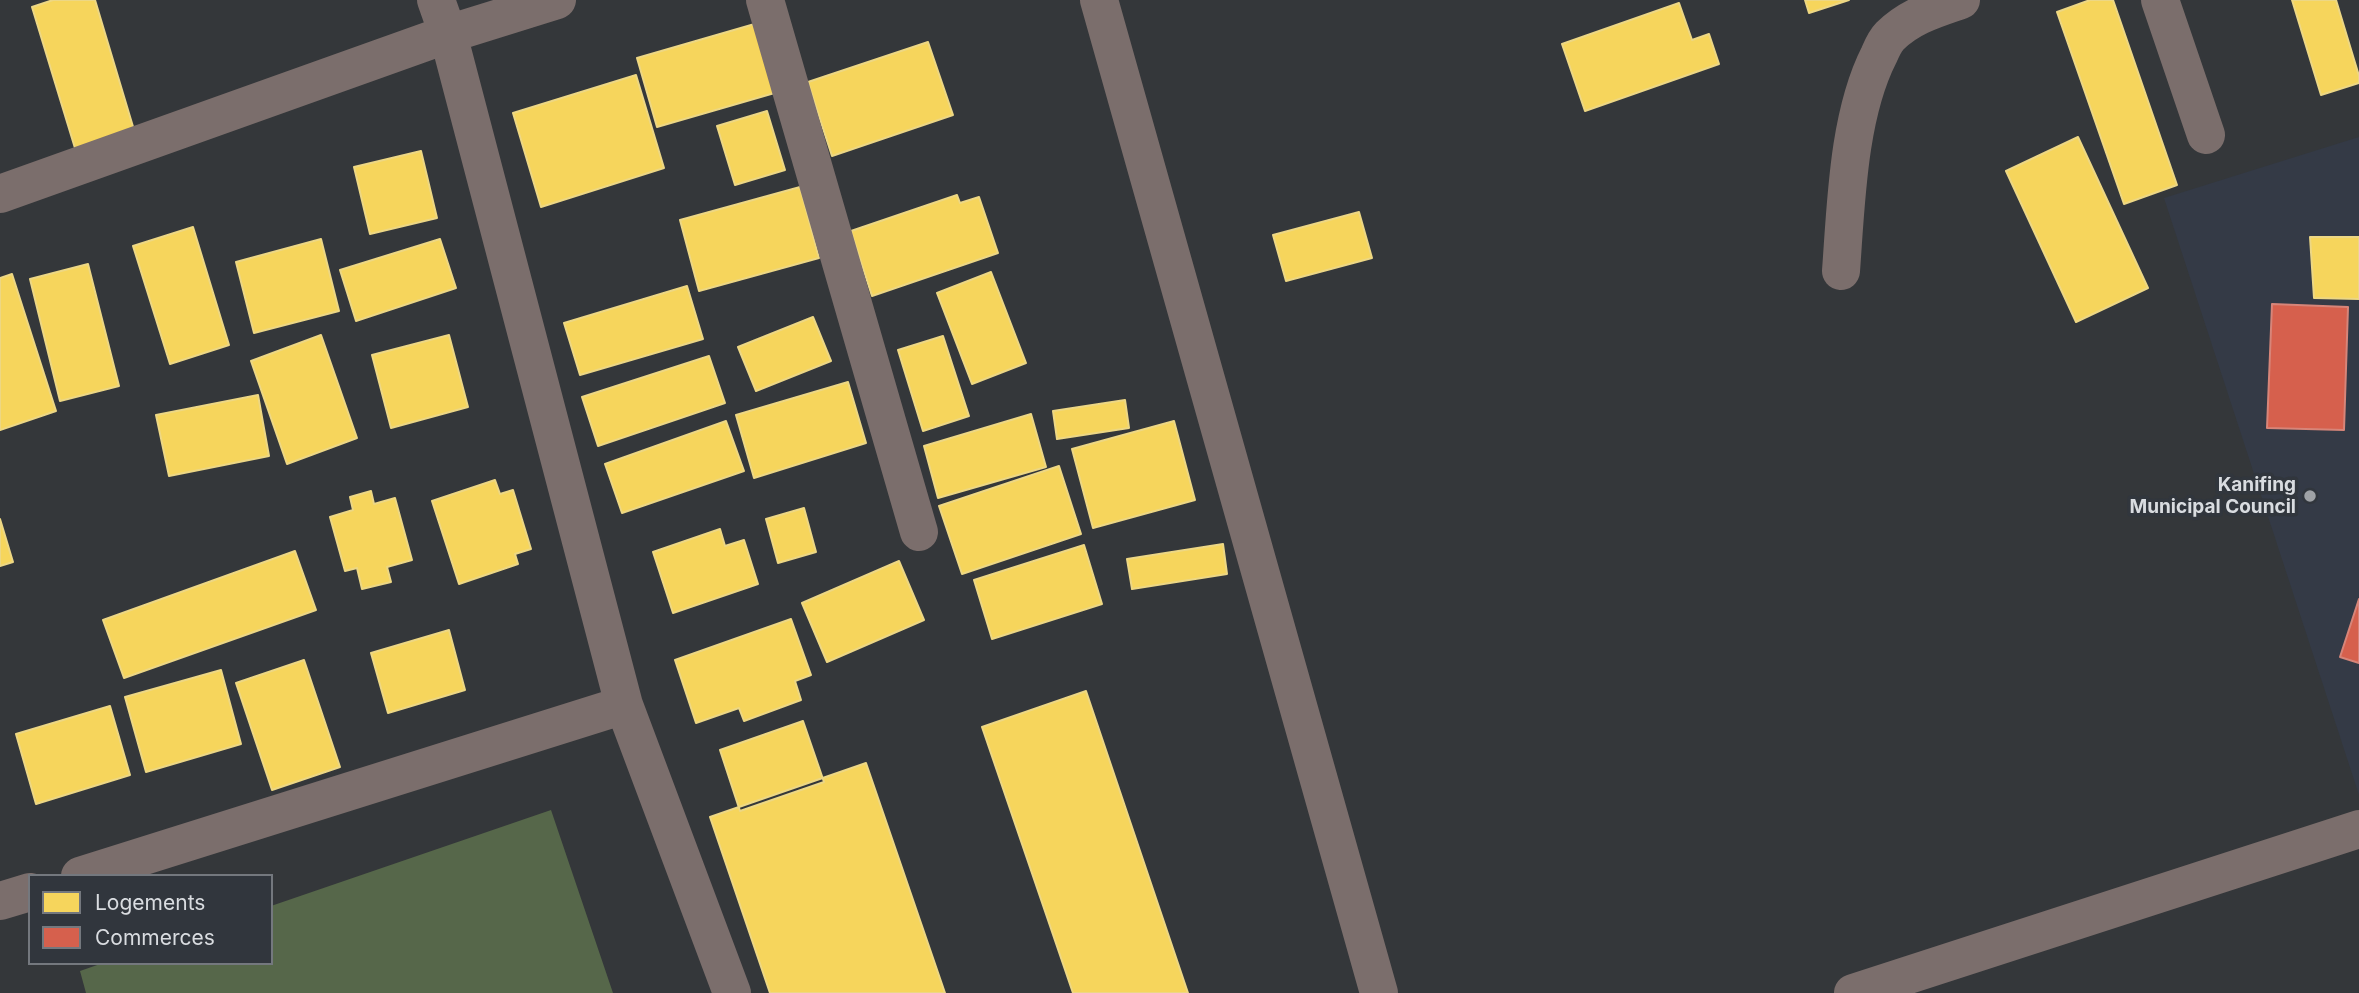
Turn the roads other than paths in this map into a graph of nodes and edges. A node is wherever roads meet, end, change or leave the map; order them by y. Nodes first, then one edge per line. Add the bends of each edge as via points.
1 (557, 0) edge
2 (765, 0) edge
3 (1099, 0) edge
4 (1961, 0) edge
5 (2160, 0) edge
6 (442, 17) edge
7 (2206, 135) dead end
8 (0, 194) edge
9 (1841, 271) dead end
10 (919, 532) dead end
11 (624, 705) junction
12 (2359, 829) edge
13 (86, 874) edge
14 (28, 893) edge
15 (0, 901) edge
16 (732, 993) edge
17 (1379, 993) edge
18 (1853, 993) edge

1 - 6 street
2 - 10 street
3 - 17 street
4 - 9 street via 1914,16 1888,38 1872,68 1847,181
5 - 7 street
6 - 8 street
6 - 11 street
11 - 13 street
11 - 16 street
12 - 18 street
14 - 15 street

